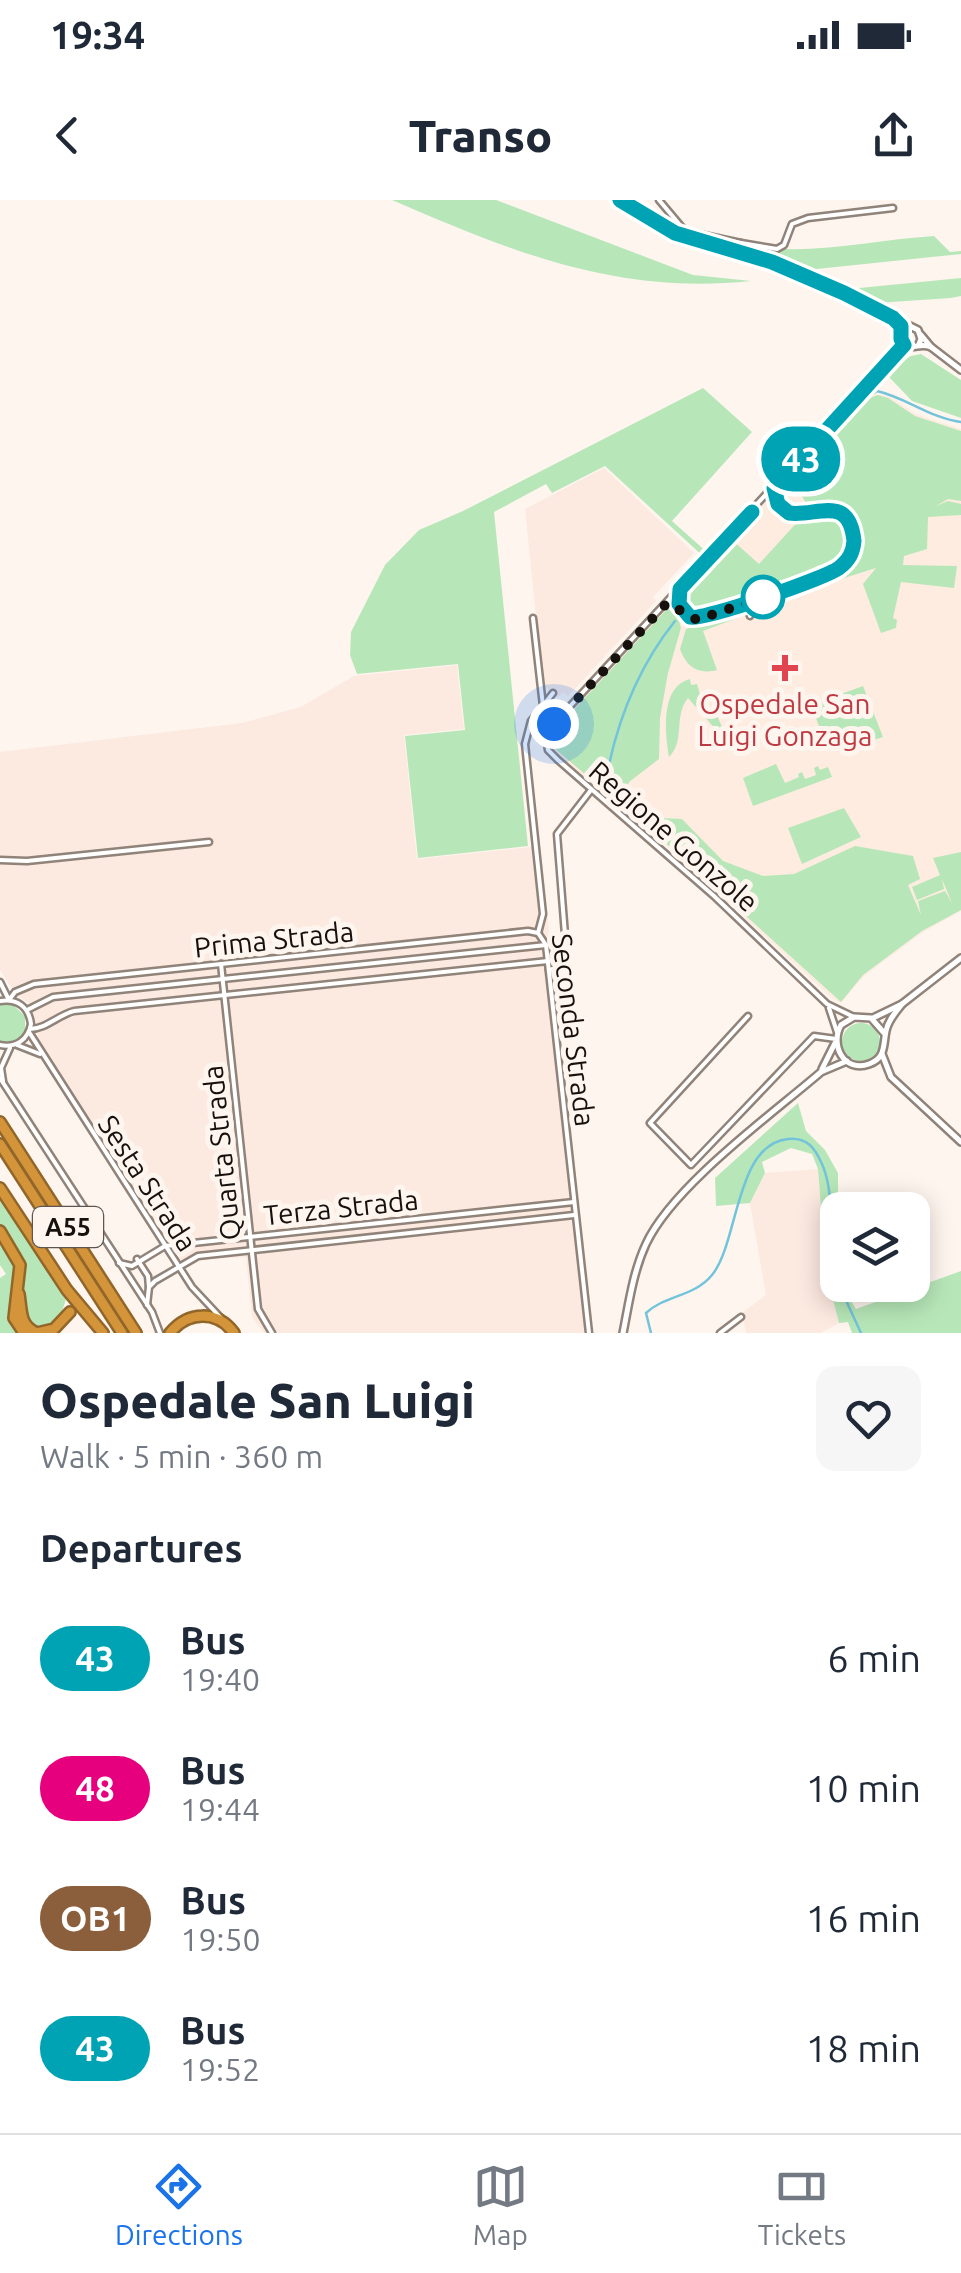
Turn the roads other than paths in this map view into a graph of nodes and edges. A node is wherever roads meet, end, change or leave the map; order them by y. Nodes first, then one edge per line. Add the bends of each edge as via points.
1 (620, 200) edge
2 (659, 200) edge
3 (893, 208) dead end
4 (741, 243) junction
5 (739, 252) junction
6 (786, 268) tunnel mouth
7 (844, 293) tunnel mouth
8 (893, 318) junction
9 (910, 327) junction
10 (902, 331) junction
11 (919, 333) junction
12 (919, 344) junction
13 (904, 345) junction
14 (931, 347) junction
15 (961, 370) edge
16 (774, 488) junction
17 (680, 589) junction
18 (745, 602) junction
19 (667, 603) junction
20 (684, 612) junction
21 (750, 616) dead end
22 (533, 618) dead end
23 (553, 693) dead end
24 (542, 706) junction
25 (591, 790) junction
26 (210, 842) dead end
27 (0, 860) edge
28 (538, 933) junction
29 (546, 944) junction
30 (961, 958) edge
31 (548, 960) junction
32 (222, 964) junction
33 (550, 970) junction
34 (223, 980) junction
35 (0, 982) edge
36 (224, 996) junction
37 (3, 1000) edge
38 (827, 1004) junction
39 (902, 1004) junction
40 (27, 1010) junction
41 (748, 1016) dead end
42 (854, 1016) junction
43 (871, 1018) junction
44 (30, 1031) junction
45 (885, 1034) junction
46 (836, 1037) junction
47 (0, 1045) edge
48 (14, 1045) junction
49 (882, 1054) junction
50 (846, 1061) junction
51 (46, 1062) junction
52 (821, 1072) junction
53 (0, 1078) edge
54 (5, 1085) junction
55 (0, 1122) edge
56 (961, 1142) edge
57 (0, 1144) edge
58 (0, 1192) edge
59 (574, 1202) junction
60 (576, 1215) junction
61 (0, 1231) edge
62 (250, 1236) junction
63 (165, 1246) junction
64 (252, 1250) junction
65 (138, 1260) junction
66 (119, 1263) junction
67 (178, 1265) junction
68 (149, 1286) junction
69 (18, 1290) junction
70 (67, 1290) junction
71 (147, 1305) junction
72 (70, 1312) junction
73 (741, 1317) dead end
74 (223, 1320) junction
75 (24, 1333) edge
76 (57, 1333) edge
77 (104, 1333) edge
78 (122, 1333) edge
79 (136, 1333) edge
80 (160, 1333) edge
81 (170, 1333) edge
82 (234, 1333) edge
83 (272, 1333) edge
84 (589, 1333) edge
85 (623, 1333) edge
86 (720, 1333) edge

1 - 5 street via 675,233
2 - 4 street via 686,231
3 - 4 street via 808,218 792,224 777,249
4 - 5 street
5 - 6 street
7 - 8 street
8 - 9 street
8 - 10 street
9 - 10 street
9 - 11 street
10 - 13 street
11 - 12 street
11 - 14 street
12 - 13 street
12 - 14 street
13 - 16 street, Regione Gonzole
14 - 15 street
16 - 17 street, Regione Gonzole
16 - 18 street via 789,513 824,508 841,514 854,547 832,572
17 - 19 street, Regione Gonzole
17 - 20 street
18 - 20 street via 697,620
18 - 21 street
19 - 20 street
19 - 25 street, Regione Gonzole via 548,733 548,750
22 - 24 street
23 - 24 street, Seconda Strada
24 - 28 street, Seconda Strada via 525,744 543,914
25 - 33 street via 557,834 567,960
25 - 38 street, Regione Gonzole
26 - 27 street
28 - 29 street, Seconda Strada
28 - 32 street, Prima Strada
29 - 31 street, Seconda Strada
29 - 34 street, Prima Strada
30 - 39 street
31 - 33 street, Seconda Strada
31 - 36 street, Prima Strada
32 - 34 street, Quarta Strada
32 - 37 street, Prima Strada via 34,984
33 - 59 street, Seconda Strada
34 - 36 street, Quarta Strada
34 - 40 street, Prima Strada via 53,997
35 - 37 street
36 - 44 street, Prima Strada via 74,1011
36 - 62 street, Quarta Strada
37 - 40 street
38 - 42 street, Regione Gonzole
38 - 46 street, Regione Gonzole
39 - 43 street
39 - 45 street
40 - 44 street
41 - 46 street via 650,1123 692,1165 814,1036
42 - 43 street
42 - 46 street
43 - 45 street
44 - 48 street
44 - 51 street, Sesta Strada
45 - 49 street
46 - 50 street
46 - 52 street
47 - 48 street
48 - 51 street, Sesta Strada
48 - 54 street via 1,1068
49 - 50 street via 870,1064
49 - 56 street via 891,1077
50 - 52 street
51 - 63 street, Sesta Strada
52 - 85 street via 672,1205 639,1262
53 - 54 street
54 - 66 street
55 - 79 highway, A55
57 - 78 highway, A55
58 - 70 highway
59 - 60 street, Seconda Strada
59 - 62 street, Terza Strada
60 - 64 street, Terza Strada
60 - 84 street, Seconda Strada
61 - 69 highway via 20,1265
62 - 63 street, Terza Strada
62 - 64 street, Quarta Strada
63 - 65 street, Terza Strada
63 - 67 street, Sesta Strada
64 - 67 street, Terza Strada
64 - 83 street, Quarta Strada via 259,1314
65 - 66 street, Terza Strada via 128,1267
65 - 68 street
66 - 71 street
67 - 68 street, Terza Strada
67 - 74 street, Sesta Strada
68 - 71 street
69 - 72 highway via 21,1317 37,1333 54,1329
69 - 75 highway via 14,1318
70 - 72 highway
70 - 77 highway
71 - 80 street
72 - 76 highway
73 - 86 street
74 - 81 highway via 192,1318
74 - 82 highway

